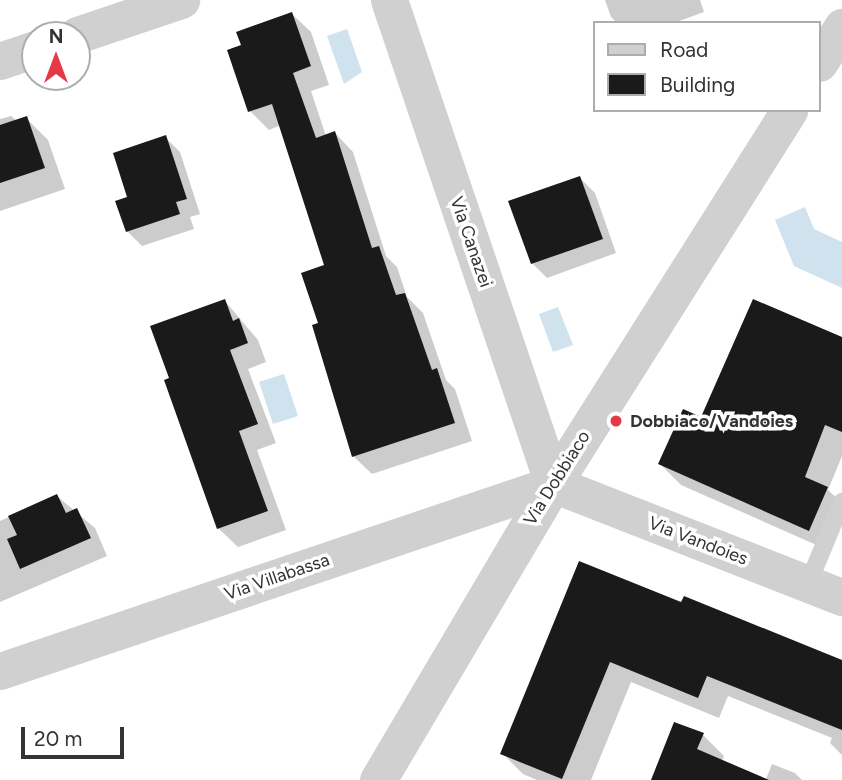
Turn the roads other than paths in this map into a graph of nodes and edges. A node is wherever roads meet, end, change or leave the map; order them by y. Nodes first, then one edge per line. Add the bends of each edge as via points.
1 (181, 0) edge
2 (389, 0) edge
3 (842, 27) edge
4 (91, 30) edge
5 (21, 54) edge
6 (821, 60) edge
7 (0, 61) edge
8 (788, 112) edge
9 (553, 484) junction
10 (842, 502) edge
11 (807, 584) junction
12 (842, 597) edge
13 (0, 671) edge
14 (378, 780) edge

1 - 4 street
2 - 9 street, Via Canazei
3 - 6 street
5 - 7 street
8 - 9 street, Via Dobbiaco
9 - 11 street, Via Vandoies
9 - 13 street, Via Villabassa
9 - 14 street, Via Dobbiaco
10 - 11 lane
11 - 12 street, Via Vandoies

